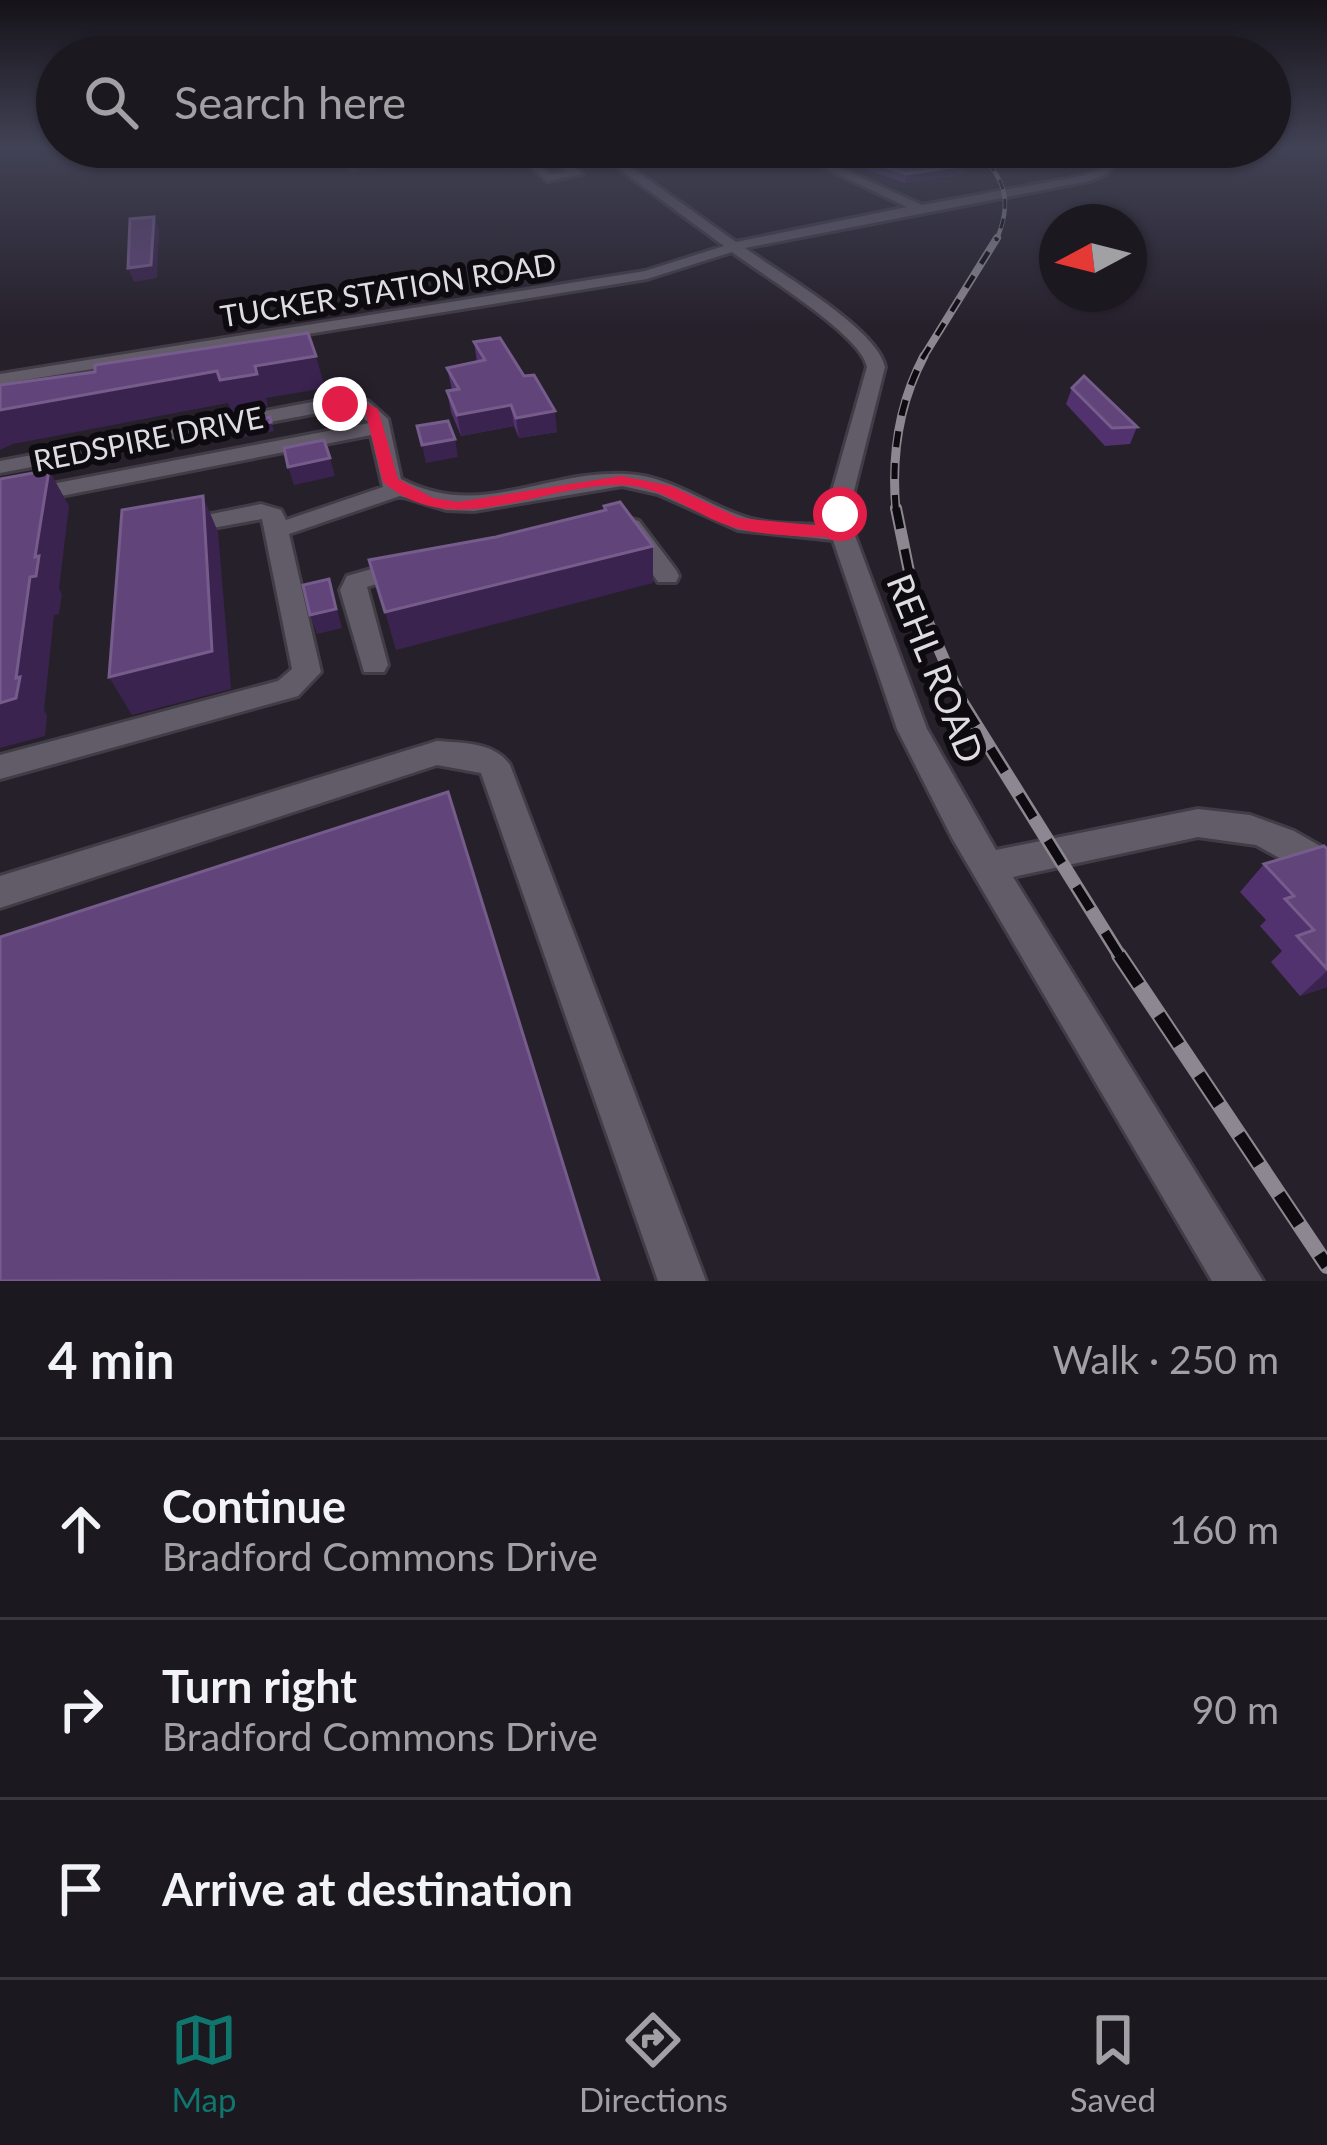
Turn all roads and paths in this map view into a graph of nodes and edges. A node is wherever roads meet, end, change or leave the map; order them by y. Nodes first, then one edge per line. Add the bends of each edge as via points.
1 (681, 209) edge
2 (921, 209) edge
3 (732, 247) junction
4 (0, 379) edge
5 (379, 427) junction
6 (94, 449) junction
7 (0, 466) edge
8 (93, 483) junction
9 (400, 488) junction
10 (0, 501) edge
11 (611, 520) edge
12 (278, 530) junction
13 (161, 531) edge
14 (842, 533) junction
15 (438, 560) edge
16 (667, 576) dead end
17 (374, 665) dead end
18 (0, 766) edge
19 (988, 867) junction
20 (1327, 869) edge
21 (0, 892) edge
22 (682, 1281) edge
23 (1239, 1281) edge

1 - 3 street, REHL ROAD
2 - 3 street, TUCKER STATION ROAD
3 - 4 street, TUCKER STATION ROAD via 647,275
3 - 14 street, REHL ROAD via 874,355 843,491
5 - 6 street via 373,412 340,404
5 - 8 street, REDSPIRE DRIVE
5 - 9 street via 391,482
6 - 7 street
6 - 8 street
8 - 10 street, REDSPIRE DRIVE
9 - 12 street
9 - 14 street via 458,507 527,506 621,480 666,489 734,522
11 - 16 street via 634,528
12 - 13 street via 273,514 261,512
12 - 18 street via 308,673 288,689
14 - 19 street, REHL ROAD via 912,729
15 - 17 street via 356,582
19 - 20 street via 1228,821 1280,839
19 - 23 street, REHL ROAD
21 - 22 street via 437,753 494,765

